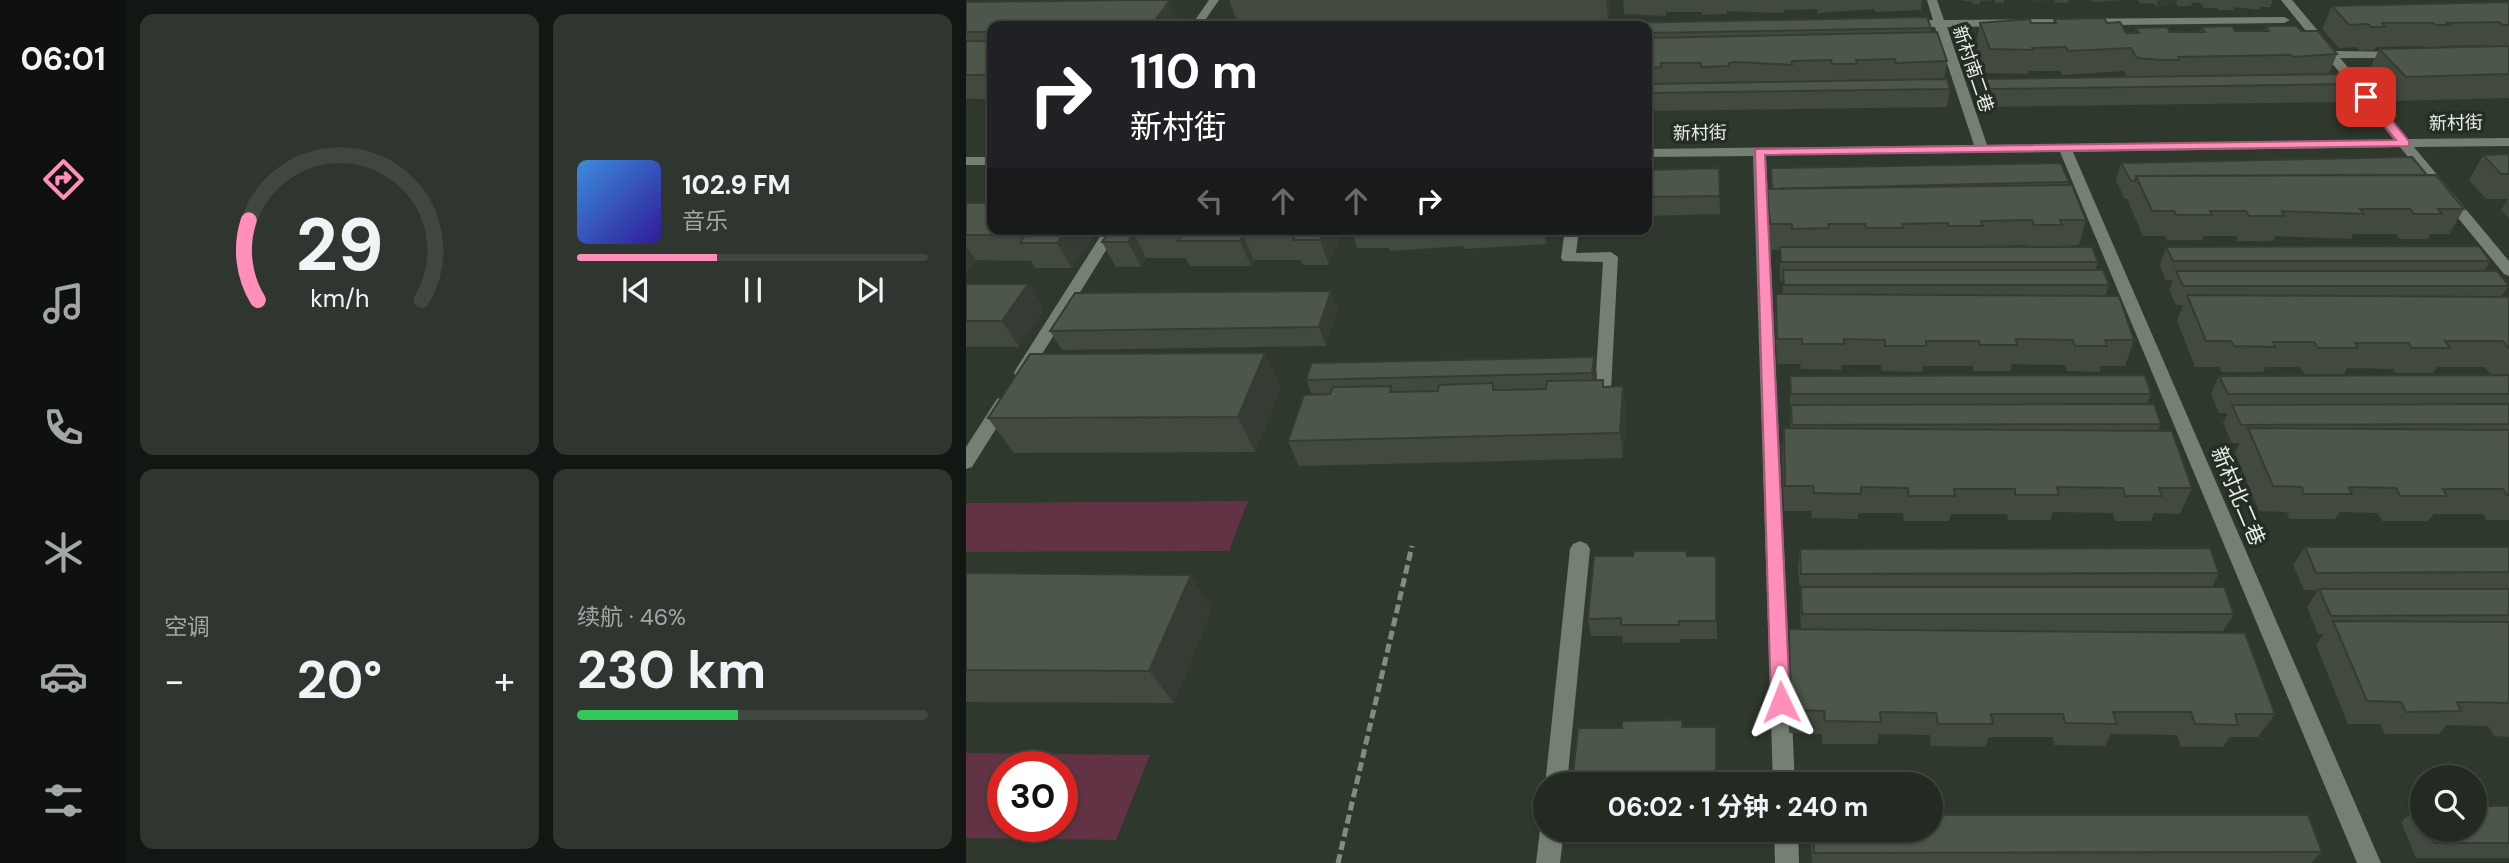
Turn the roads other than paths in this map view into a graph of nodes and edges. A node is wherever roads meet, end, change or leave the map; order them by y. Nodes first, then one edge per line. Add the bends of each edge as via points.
1 (1214, 0) edge
2 (1931, 0) edge
3 (2286, 0) edge
4 (2284, 20) dead end
5 (1199, 21) edge
6 (1939, 23) junction
7 (1898, 24) edge
8 (2413, 54) edge
9 (2331, 55) junction
10 (2509, 142) edge
11 (2405, 143) junction
12 (2065, 148) junction
13 (1982, 149) junction
14 (1759, 151) junction
15 (1652, 153) edge
16 (987, 161) edge
17 (966, 162) edge
18 (1108, 235) edge
19 (1571, 235) edge
20 (2509, 271) edge
21 (1603, 389) edge
22 (966, 462) edge
23 (1580, 550) dead end
24 (1557, 772) edge
25 (1784, 772) edge
26 (1551, 842) edge
27 (1786, 842) edge
28 (1548, 863) edge
29 (1787, 863) edge
30 (2369, 863) edge

1 - 5 street
2 - 6 street, 新村南二巷
3 - 9 street
4 - 6 street
6 - 7 street
6 - 13 street, 新村南二巷
8 - 9 street
9 - 11 street
10 - 11 street, 新村街
11 - 12 street, 新村街
11 - 20 street
12 - 13 street, 新村街
12 - 30 street, 新村北二巷
13 - 14 street, 新村街
14 - 15 street, 新村街
14 - 25 street
16 - 17 street
18 - 22 street
19 - 21 street via 1568,258 1611,257
23 - 24 street
26 - 28 street
27 - 29 street

